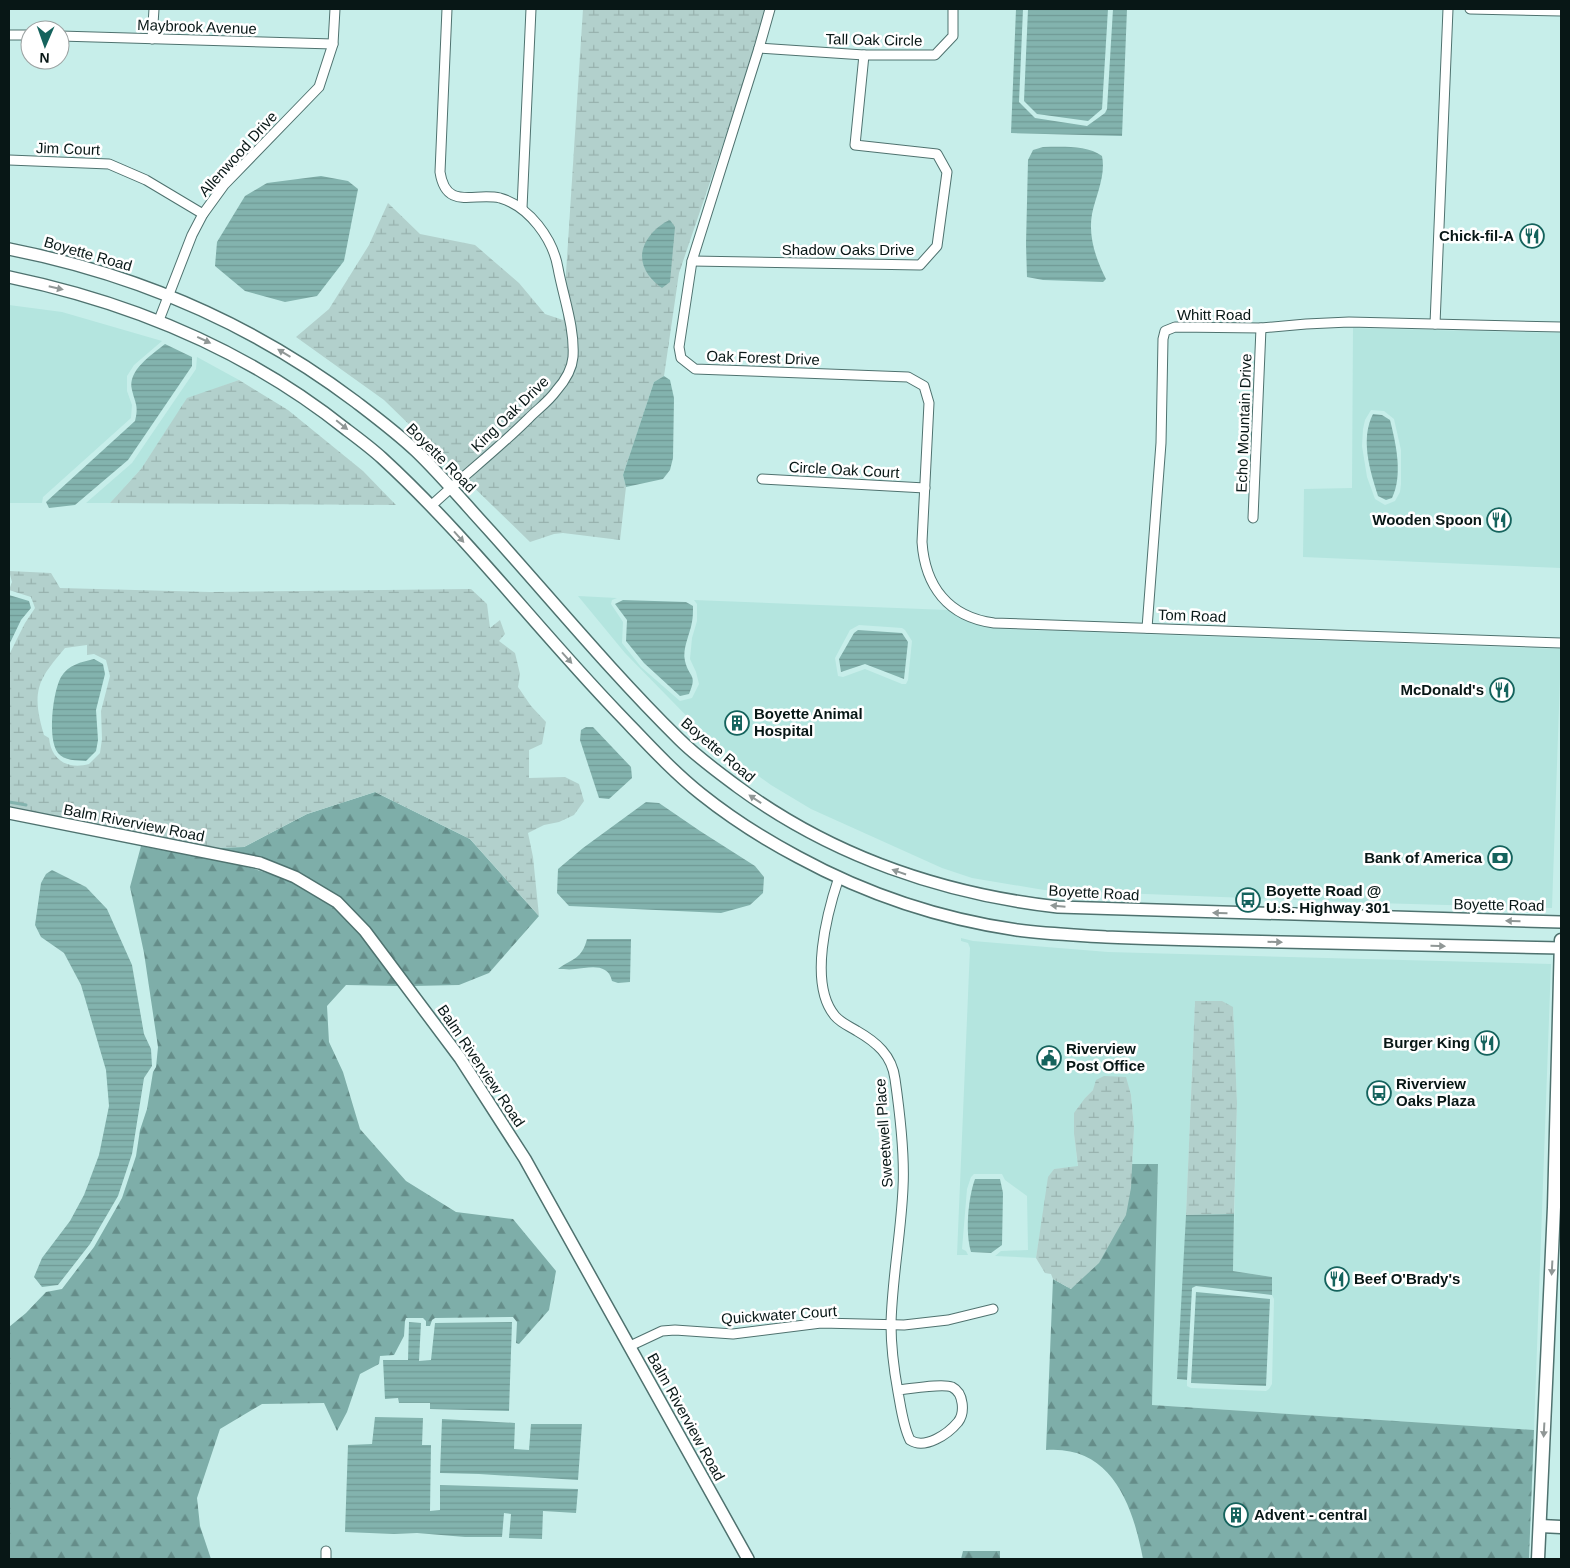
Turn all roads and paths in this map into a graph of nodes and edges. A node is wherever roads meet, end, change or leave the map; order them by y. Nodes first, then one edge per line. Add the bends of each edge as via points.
1 (154, 9) edge
2 (335, 9) edge
3 (447, 9) edge
4 (531, 9) edge
5 (770, 9) edge
6 (953, 9) edge
7 (1448, 9) edge
8 (1470, 9) edge
9 (1561, 11) edge
10 (70, 36) edge
11 (152, 39) junction
12 (333, 44) junction
13 (759, 48) junction
14 (864, 55) junction
15 (9, 160) edge
16 (522, 208) junction
17 (203, 214) junction
18 (9, 249) edge
19 (692, 261) junction
20 (9, 278) edge
21 (169, 295) junction
22 (159, 320) junction
23 (1435, 324) junction
24 (1561, 327) edge
25 (1261, 328) junction
26 (762, 480) dead end
27 (451, 488) junction
28 (925, 488) junction
29 (431, 506) junction
30 (1253, 518) dead end
31 (1147, 628) junction
32 (1561, 643) edge
33 (9, 813) edge
34 (838, 877) junction
35 (1561, 922) edge
36 (1561, 940) edge
37 (1561, 948) edge
38 (1558, 1209) edge
39 (993, 1309) dead end
40 (891, 1325) junction
41 (630, 1346) junction
42 (898, 1390) junction
43 (1540, 1526) junction
44 (1561, 1527) edge
45 (748, 1559) edge
46 (1538, 1559) edge

1 - 11 street
2 - 12 street, Allenwood Drive
3 - 16 street, King Oak Drive via 441,183 451,195 499,198
4 - 16 street
5 - 13 street, Oak Forest Drive
6 - 14 street, Tall Oak Circle via 953,36 934,54
7 - 23 street
8 - 9 street
10 - 11 street, Maybrook Avenue
11 - 12 street, Maybrook Avenue
12 - 17 street, Allenwood Drive via 319,87 224,185
13 - 14 street, Tall Oak Circle
13 - 19 street, Oak Forest Drive
14 - 19 street, Shadow Oaks Drive via 855,145 937,154 947,172 937,246 920,265
15 - 17 street, Jim Court via 109,164 146,180
16 - 27 street, King Oak Drive via 541,230 556,257 573,359 556,392
17 - 21 street, Allenwood Drive
18 - 21 main road, Boyette Road via 82,266
19 - 28 street, Oak Forest Drive via 679,347 681,358 696,369 908,377 924,386 929,403
20 -> 22 main road via 72,291
21 - 22 street, Allenwood Drive
27 -> 21 main road, Boyette Road via 415,451 325,379 259,338
22 -> 29 main road via 258,368 295,392 379,456
23 - 24 street, Whitt Road
23 - 25 street, Whitt Road via 1349,322
25 - 30 street, Echo Mountain Drive
25 - 31 street, Whitt Road via 1175,327 1164,335 1161,443
26 - 28 street, Circle Oak Court
27 - 29 street, King Oak Drive
35 -> 27 main road, Boyette Road via 1058,907 966,892 891,869 802,828 754,799 702,760 624,681
28 - 31 street, Tom Road via 922,542 925,568 934,587 956,609 994,622
29 -> 34 main road via 658,756 715,805 751,830
31 - 32 street, Tom Road
33 - 41 main road, Balm Riverview Road via 260,863 288,874 337,902 365,931 460,1058 525,1159
34 -> 37 main road via 940,914 1048,934 1176,940
34 - 40 street, Sweetwell Place via 826,925 822,990 834,1015 883,1050 895,1077 903,1186
36 - 37 main road
37 - 38 main road
38 -> 43 main road
39 - 40 street, Quickwater Court via 940,1321
40 - 41 street, Quickwater Court via 821,1323 733,1334 675,1330
40 - 42 street, Sweetwell Place
41 - 45 main road, Balm Riverview Road
42 - 42 street, Sweetwell Place via 906,1431 914,1443 928,1442 958,1421 962,1401 954,1388 944,1385
43 - 44 main road
43 - 46 main road

